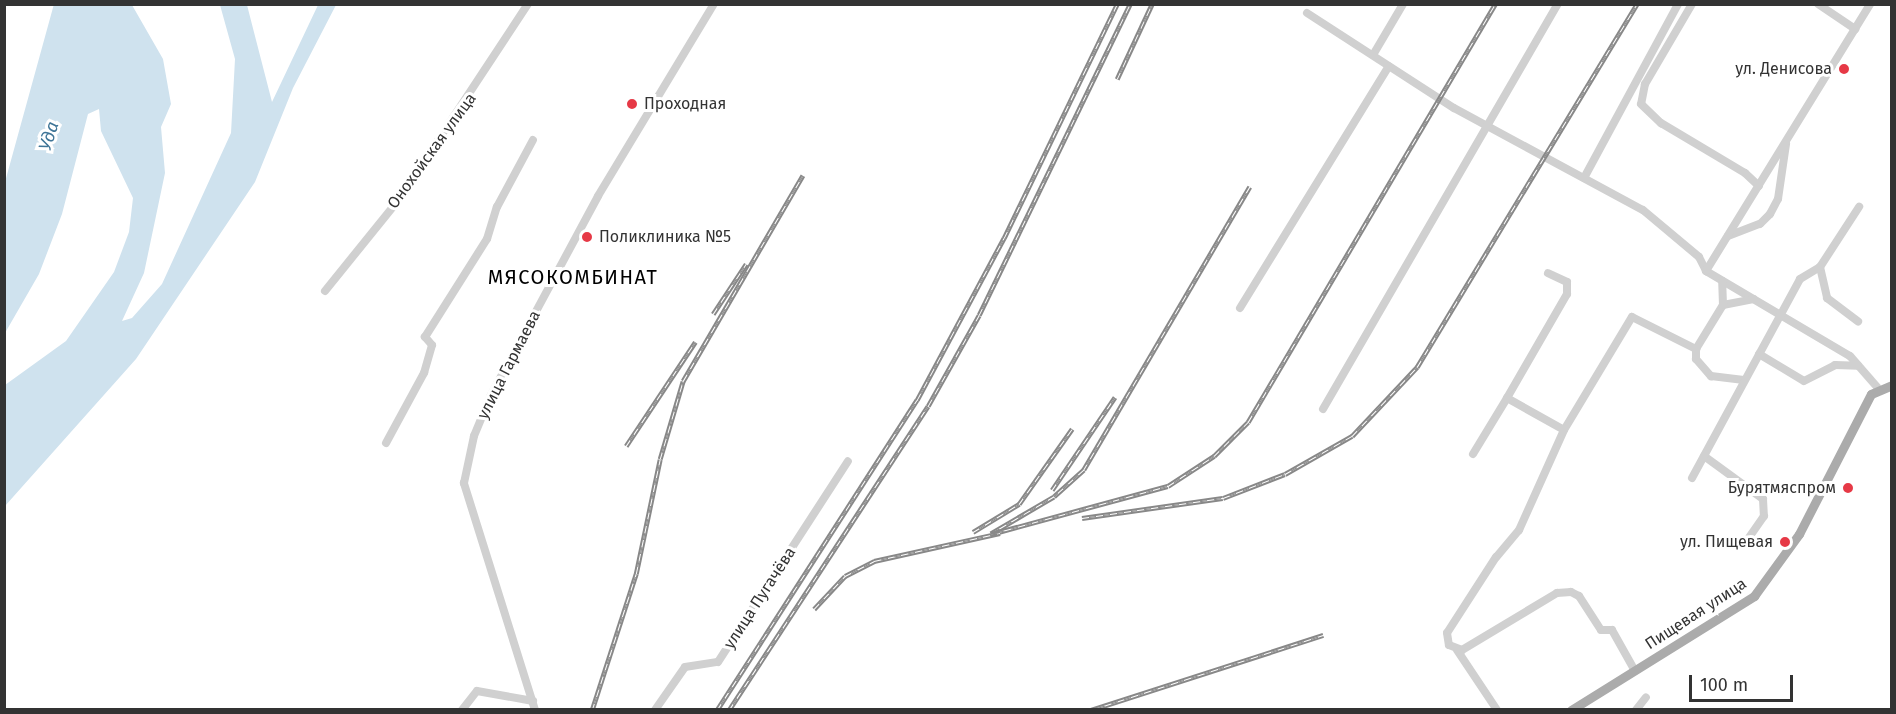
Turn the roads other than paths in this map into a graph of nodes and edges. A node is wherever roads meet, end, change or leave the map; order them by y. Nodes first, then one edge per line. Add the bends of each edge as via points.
1 (528, 4) edge
2 (714, 4) edge
3 (1403, 4) edge
4 (1558, 4) edge
5 (1678, 4) edge
6 (1692, 4) edge
7 (1818, 4) edge
8 (1870, 4) edge
9 (1307, 13) dead end
10 (1855, 29) junction
11 (1373, 55) junction
12 (1389, 66) junction
13 (1485, 125) junction
14 (1787, 139) junction
15 (533, 140) dead end
16 (1584, 178) junction
17 (1759, 186) junction
18 (1859, 207) dead end
19 (1728, 236) junction
20 (1820, 267) junction
21 (1706, 271) junction
22 (1548, 273) dead end
23 (1722, 281) junction
24 (325, 291) dead end
25 (1753, 299) junction
26 (1723, 305) junction
27 (1240, 308) dead end
28 (1783, 316) junction
29 (1858, 321) dead end
30 (1696, 349) junction
31 (1759, 354) junction
32 (1858, 366) junction
33 (1744, 380) junction
34 (1892, 385) edge
35 (1877, 387) junction
36 (1508, 398) junction
37 (1323, 408) dead end
38 (1564, 430) junction
39 (386, 443) dead end
40 (1473, 454) dead end
41 (1704, 456) junction
42 (848, 462) dead end
43 (1692, 478) dead end
44 (1748, 539) dead end
45 (1457, 650) junction
46 (1635, 670) junction
47 (1646, 697) dead end
48 (533, 701) junction
49 (1573, 709) edge
50 (462, 710) edge
51 (535, 710) edge
52 (655, 710) edge
53 (1497, 710) edge
54 (1636, 710) edge

1 - 24 street, Онохойская улица via 400,198
2 - 48 street, улица Гармаева via 598,196 491,395 474,436 464,483
3 - 11 street
4 - 13 street
5 - 16 street
6 - 17 street via 1645,84 1641,104 1661,123 1745,172
7 - 10 street
8 - 10 street
9 - 11 street
10 - 14 street
11 - 12 street
12 - 13 street
12 - 27 street
13 - 16 street
13 - 37 street
14 - 17 street
14 - 19 street via 1778,199 1770,214 1760,224
15 - 39 street via 497,207 488,240 425,337 432,345 424,373
16 - 21 street via 1675,234 1699,256
17 - 19 street
18 - 20 street
19 - 21 street
20 - 28 street via 1800,279
20 - 29 street via 1827,298
21 - 23 street
22 - 36 street via 1568,282 1566,294
23 - 25 street
23 - 26 street
25 - 26 street
25 - 28 street
26 - 30 street
28 - 31 street
28 - 32 street
30 - 33 street via 1696,359 1711,376
30 - 38 street via 1632,317
31 - 32 street via 1804,381 1835,365
31 - 33 street
32 - 35 street
33 - 41 street
34 - 35 main road
35 - 46 main road, Пищевая улица via 1768,581 1754,596
36 - 38 street
36 - 40 street
38 - 45 street via 1510,546 1496,557 1447,633 1449,645
41 - 43 street
41 - 44 street via 1763,499 1764,516
42 - 52 street, улица Пугачёва via 718,662 684,667
45 - 46 street via 1500,630 1557,593 1571,592 1579,596 1601,630 1612,630
45 - 53 street
46 - 49 main road, Пищевая улица
47 - 54 street
48 - 50 street via 477,691
48 - 51 street

